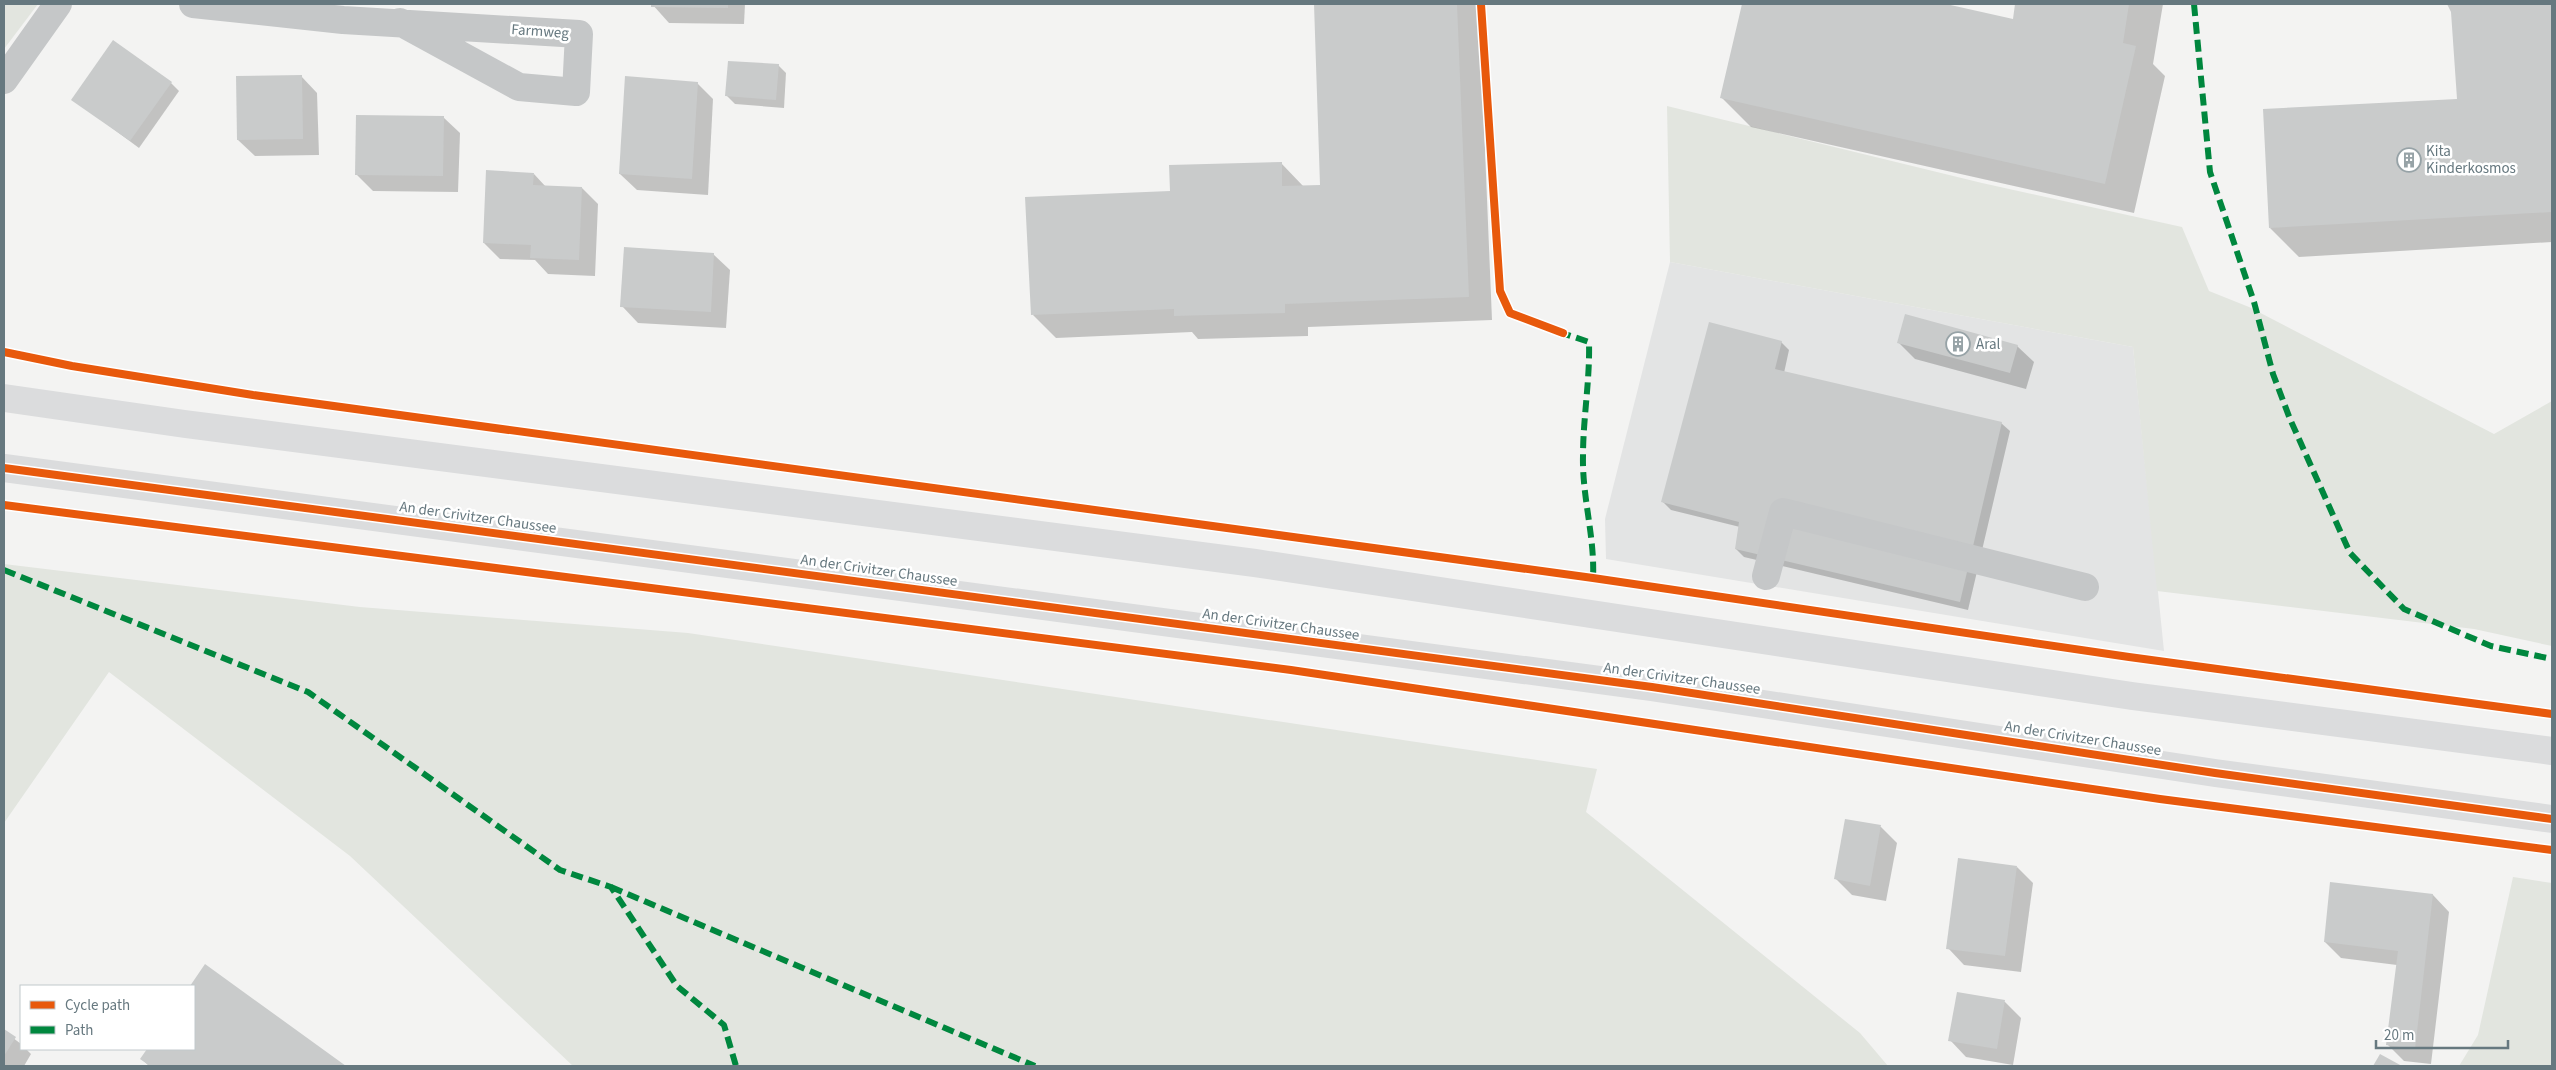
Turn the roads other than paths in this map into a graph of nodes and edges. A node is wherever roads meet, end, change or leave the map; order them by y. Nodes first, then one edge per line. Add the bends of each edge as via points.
1 (58, 4) edge
2 (193, 4) edge
3 (400, 22) junction
4 (4, 80) edge
5 (4, 398) edge
6 (4, 468) edge
7 (1766, 576) dead end
8 (2085, 587) dead end
9 (2552, 751) edge
10 (2552, 819) edge

1 - 4 street
2 - 3 street, Farmweg via 343,20
3 - 3 street, Farmweg via 579,34 576,92 520,87
5 - 9 main road via 1255,563 2132,696
6 - 10 main road, An der Crivitzer Chaussee via 1652,687
7 - 8 street via 1783,512

